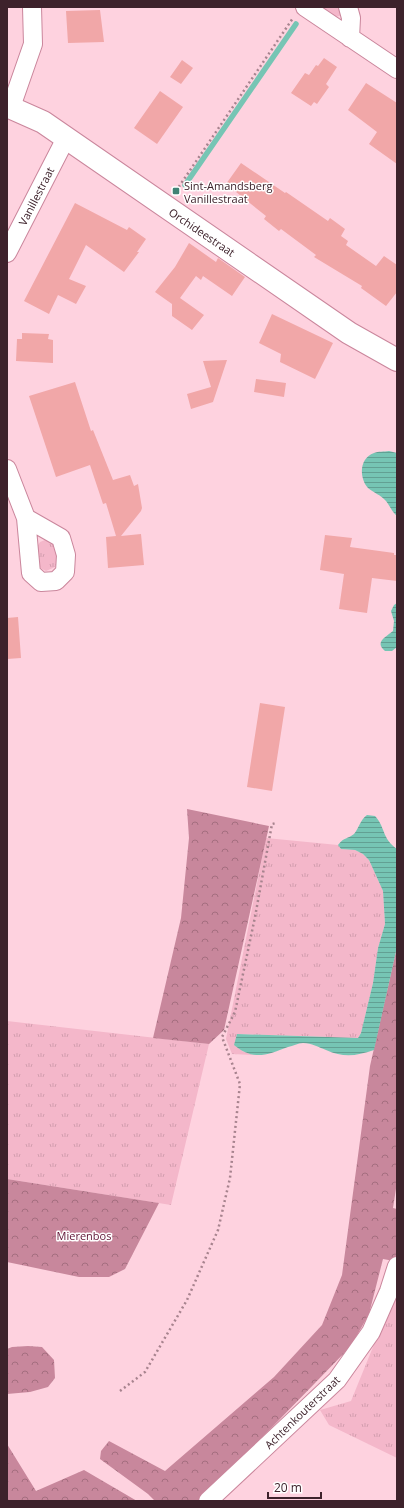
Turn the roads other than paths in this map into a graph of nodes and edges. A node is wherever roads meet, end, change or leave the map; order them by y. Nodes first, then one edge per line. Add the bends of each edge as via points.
1 (32, 7) edge
2 (348, 7) edge
3 (300, 10) edge
4 (350, 38) junction
5 (397, 69) edge
6 (9, 107) edge
7 (66, 138) junction
8 (7, 253) edge
9 (397, 360) edge
10 (7, 469) edge
11 (26, 518) dead end
12 (397, 1266) edge
13 (208, 1501) edge

1 - 6 street via 33,44
2 - 4 street via 351,18
3 - 4 street
4 - 5 street
6 - 7 street, Orchideestraat via 44,122
7 - 8 street, Vanillestraat
7 - 9 street, Orchideestraat via 355,336
10 - 11 street
12 - 13 street, Achtenkouterstraat via 371,1332 337,1380

